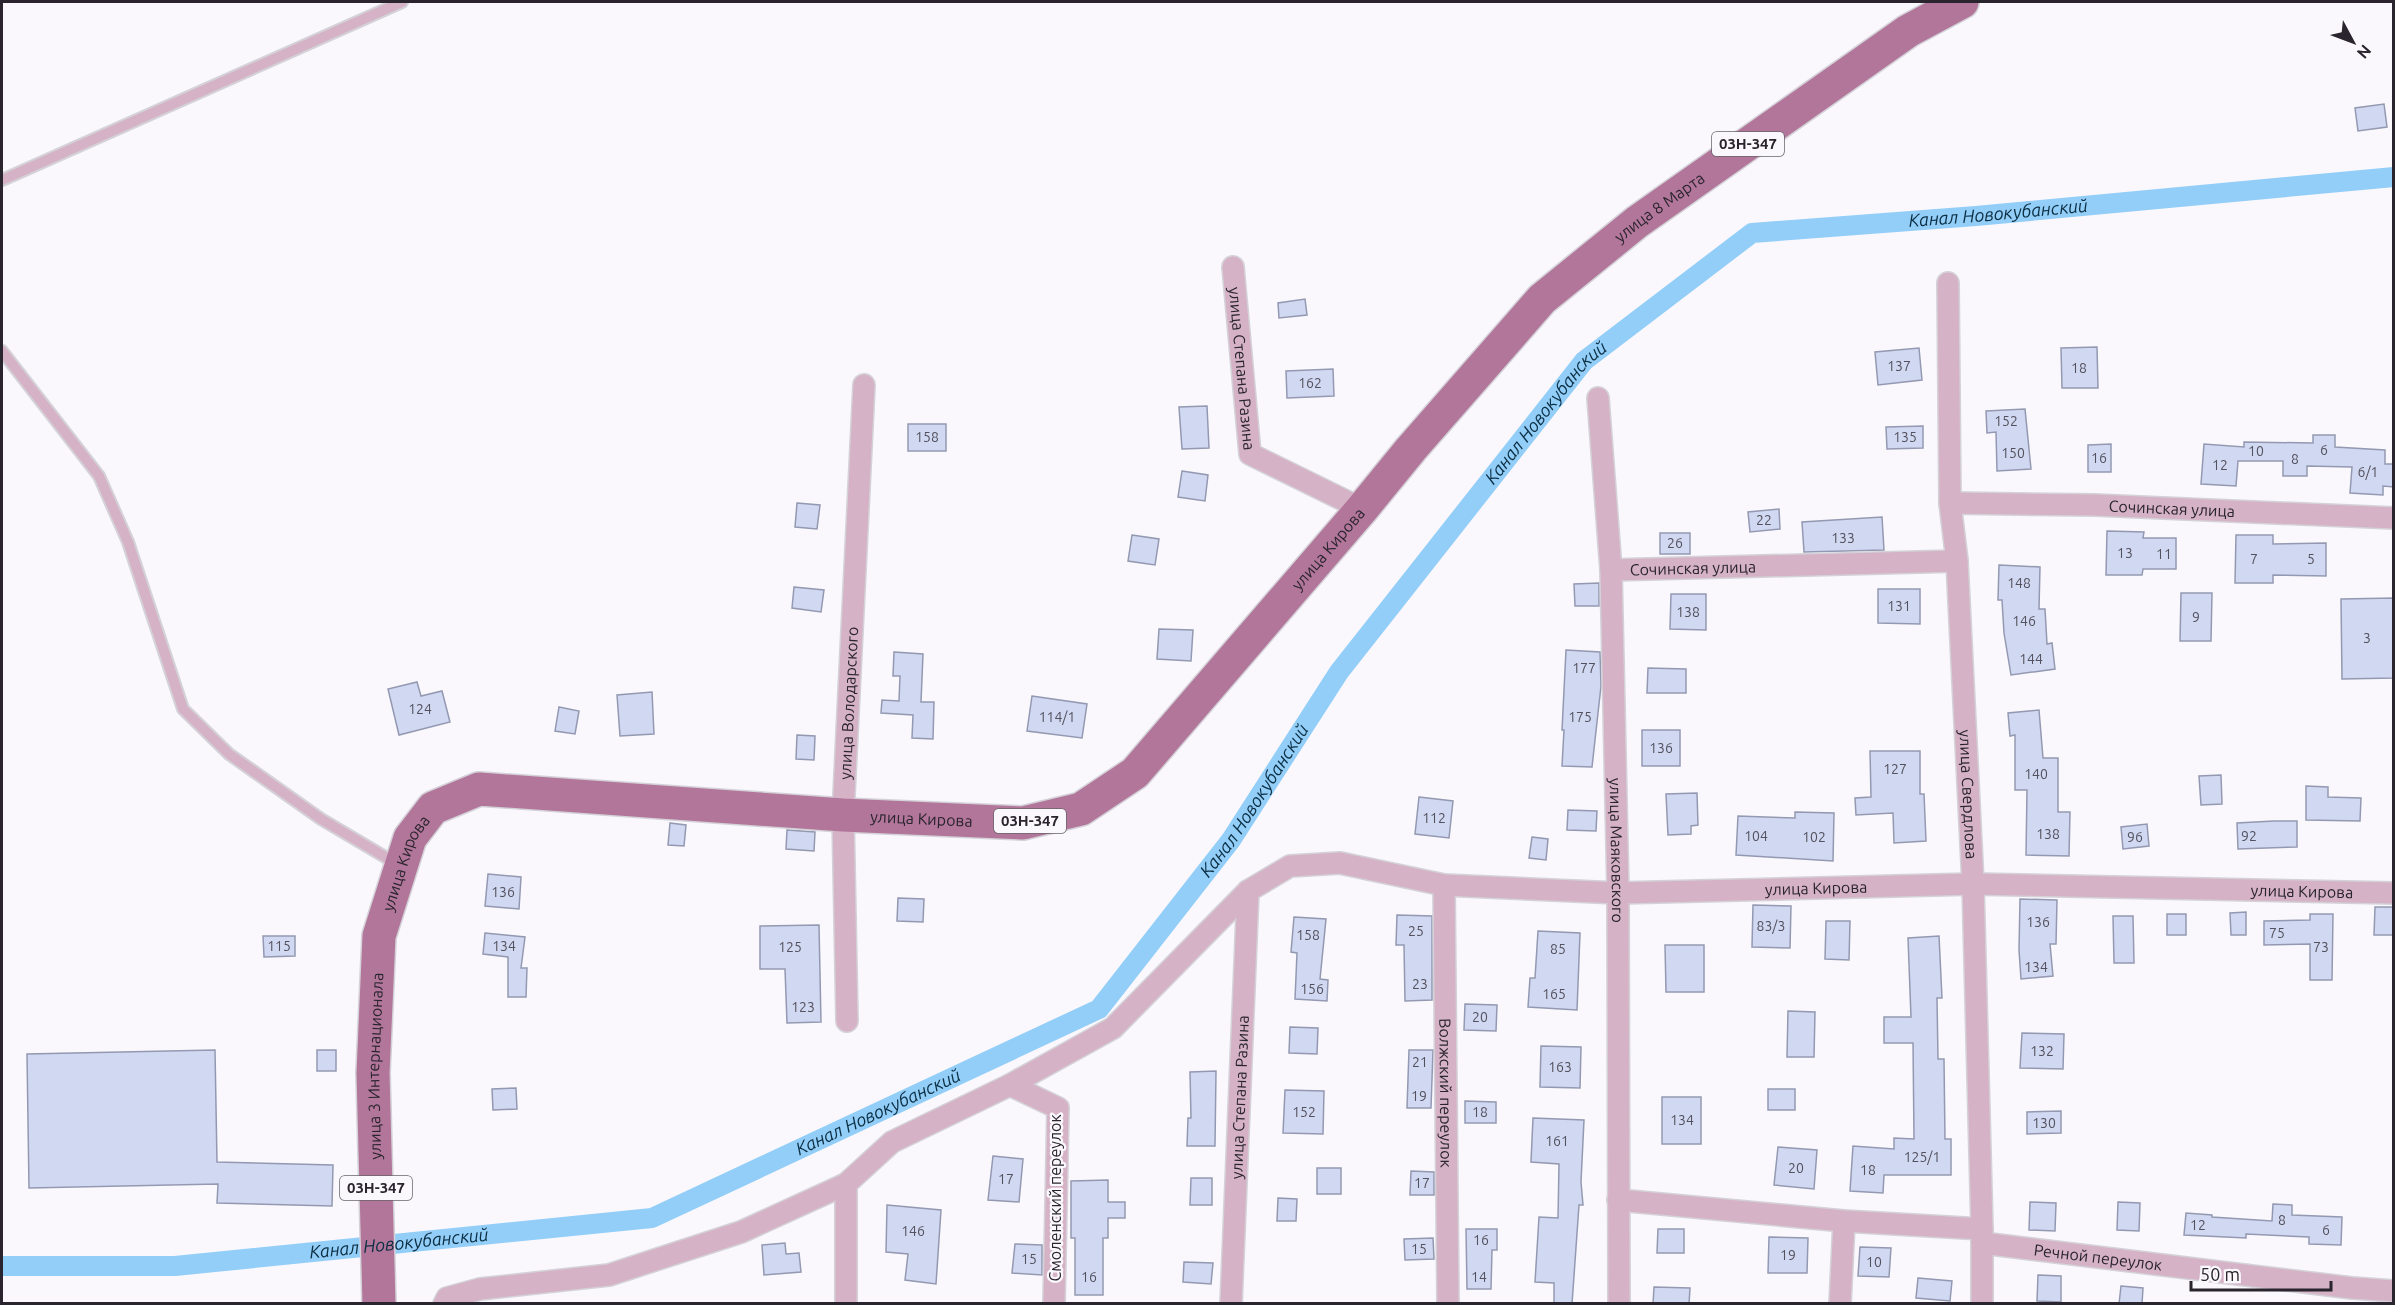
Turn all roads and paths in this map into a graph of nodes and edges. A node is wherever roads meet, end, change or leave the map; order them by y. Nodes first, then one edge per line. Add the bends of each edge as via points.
1 (402, 2) edge
2 (1962, 2) edge
3 (2, 180) edge
4 (1233, 267) dead end
5 (1948, 283) dead end
6 (1542, 299) joint
7 (2, 351) edge
8 (864, 385) dead end
9 (1598, 399) dead end
10 (1950, 503) junction
11 (1362, 509) junction
12 (2394, 518) edge
13 (1957, 561) junction
14 (1611, 570) junction
15 (843, 815) junction
16 (400, 866) junction
17 (1973, 884) junction
18 (1444, 885) junction
19 (1248, 891) junction
20 (1618, 893) junction
21 (2394, 893) edge
22 (379, 936) joint
23 (847, 1021) dead end
24 (1010, 1085) junction
25 (846, 1184) junction
26 (1618, 1200) junction
27 (1844, 1221) junction
28 (1982, 1236) junction
29 (2394, 1291) edge
30 (2352, 1296) edge
31 (379, 1304) edge
32 (444, 1304) edge
33 (846, 1304) edge
34 (1054, 1304) edge
35 (1231, 1304) edge
36 (1448, 1304) edge
37 (1619, 1304) edge
38 (1840, 1304) edge
39 (1982, 1304) edge

1 - 3 lane
2 - 6 main road, улица 8 Марта / 03Н-347 via 1908,31 1646,215
4 - 11 street, улица Степана Разина via 1250,454
5 - 10 street, улица Свердлова
6 - 11 main road, улица Кирова / 03Н-347
7 - 16 lane via 99,476 128,542 183,709 229,754 321,819
8 - 15 street, улица Володарского
9 - 14 street, улица Маяковского
10 - 12 street, Сочинская улица
10 - 13 street, улица Свердлова
11 - 15 main road, улица Кирова / 03Н-347 via 1135,773 1081,809 1023,823
13 - 14 street, Сочинская улица
13 - 17 street, улица Свердлова
14 - 20 street, улица Маяковского
15 - 16 main road, улица Кирова / 03Н-347 via 479,789 434,808 410,838
15 - 23 street, улица Володарского
16 - 22 main road, улица Кирова / 03Н-347
17 - 20 street, улица Кирова
17 - 21 street, улица Кирова
17 - 28 street, улица Свердлова
18 - 19 street, улица Кирова via 1340,863 1290,866
18 - 20 street, улица Кирова
18 - 36 street, Волжский переулок
19 - 24 street, улица Кирова via 1113,1028
19 - 35 street, улица Степана Разина
20 - 26 street, улица Маяковского
22 - 31 main road, улица 3 Интернационала / 03Н-347 via 373,1073
24 - 25 street, улица Кирова via 892,1142
24 - 34 street, Смоленский переулок via 1058,1108
25 - 32 street, улица Кирова via 741,1232 609,1275 480,1289 447,1298
25 - 33 street
26 - 27 street, Речной переулок
26 - 37 street, улица Маяковского
27 - 28 street, Речной переулок
27 - 38 street
28 - 30 street, Речной переулок
28 - 39 street, улица Свердлова
29 - 30 street, Речной переулок

